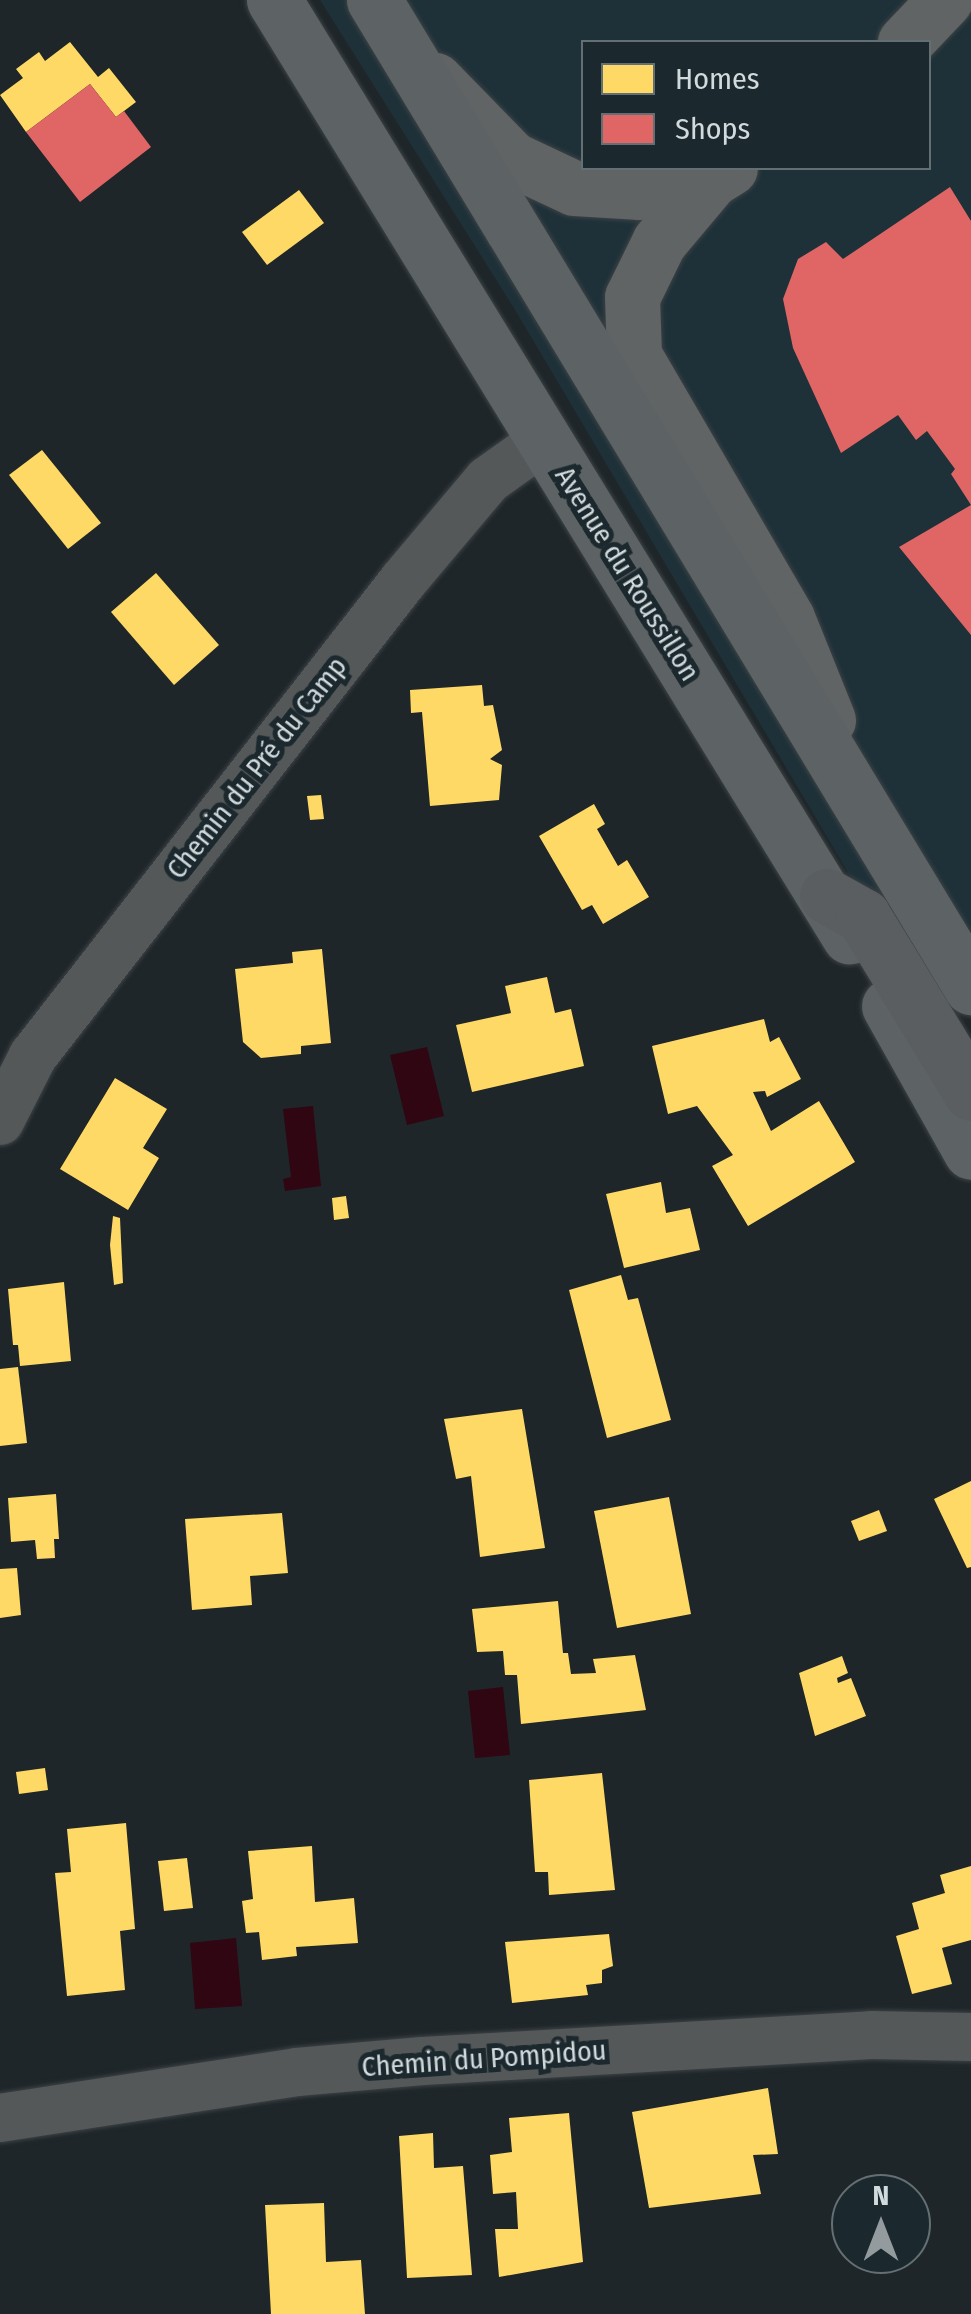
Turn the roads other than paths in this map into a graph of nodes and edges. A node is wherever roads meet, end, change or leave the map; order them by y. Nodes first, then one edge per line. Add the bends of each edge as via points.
1 (274, 0) edge
2 (374, 0) edge
3 (944, 0) edge
4 (907, 40) edge
5 (402, 46) junction
6 (720, 174) edge
7 (544, 440) junction
8 (867, 818) junction
9 (827, 896) junction
10 (971, 988) edge
11 (971, 1093) edge
12 (0, 1120) edge
13 (971, 1152) edge
14 (971, 2037) edge
15 (0, 2118) edge

1 - 7 main road, Avenue du Roussillon
2 - 5 main road
3 - 4 street
5 - 6 street via 512,159 574,188 640,192
5 - 8 main road
6 - 8 street via 660,242 632,296 634,355 787,618
7 - 9 main road, Avenue du Roussillon
7 - 12 street, Chemin du Pré du Camp via 488,480 403,581 33,1056
8 - 10 main road
9 - 11 highway via 863,916
9 - 13 main road, Avenue du Roussillon
14 - 15 street, Chemin du Pompidou via 871,2036 424,2061 298,2072

